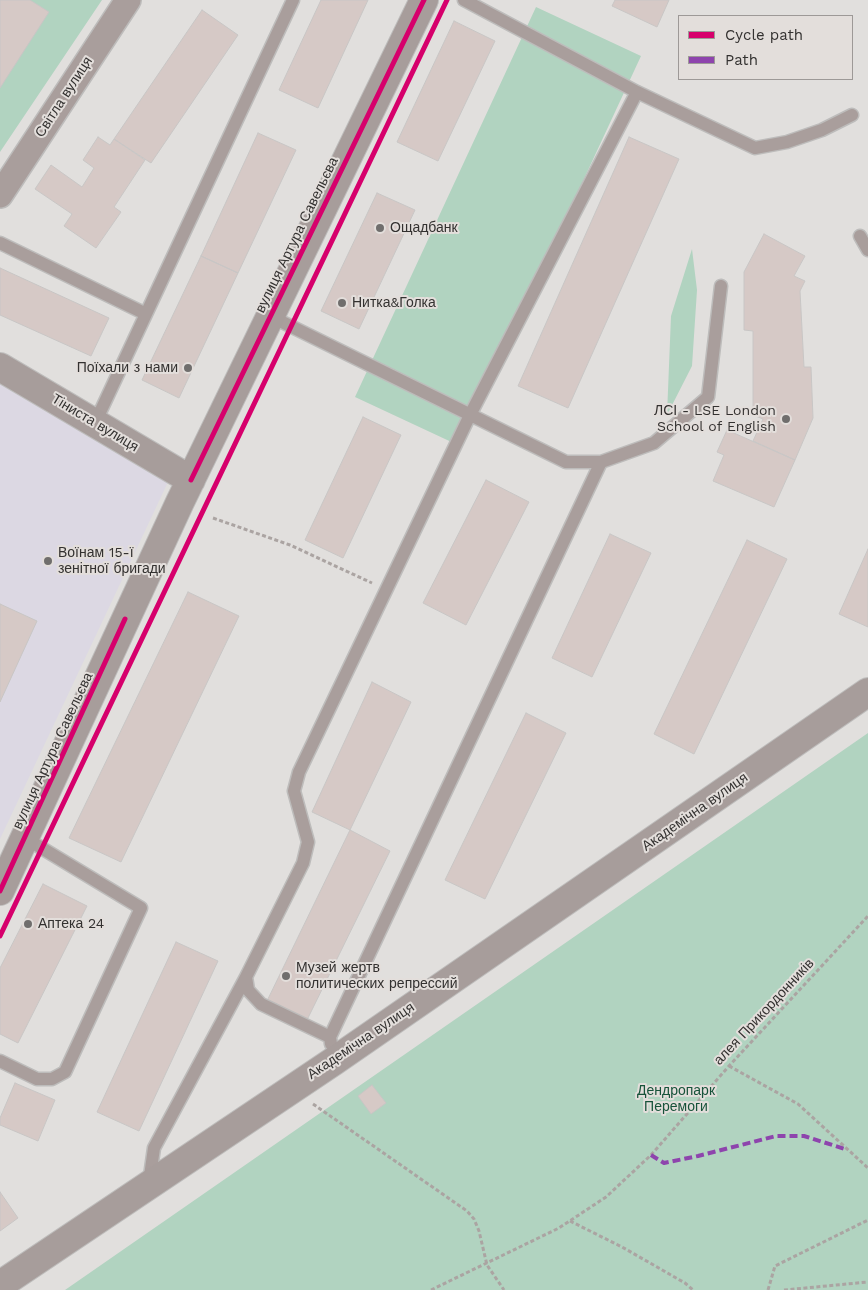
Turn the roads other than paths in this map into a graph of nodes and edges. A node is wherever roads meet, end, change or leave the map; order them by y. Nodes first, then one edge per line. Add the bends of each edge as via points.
1 (128, 0) edge
2 (293, 0) edge
3 (424, 0) edge
4 (464, 0) edge
5 (637, 92) junction
6 (852, 115) dead end
7 (0, 195) edge
8 (860, 236) dead end
9 (0, 243) edge
10 (868, 250) edge
11 (721, 286) dead end
12 (146, 314) junction
13 (270, 316) junction
14 (0, 367) edge
15 (470, 415) junction
16 (95, 423) junction
17 (601, 462) junction
18 (191, 480) junction
19 (868, 692) edge
20 (25, 838) junction
21 (0, 891) edge
22 (246, 977) junction
23 (332, 1049) junction
24 (0, 1061) edge
25 (149, 1185) junction
26 (0, 1285) edge

1 - 7 street, Світла вулиця
2 - 12 lane
3 - 13 street, вулиця Артура Савельєва
4 - 5 lane
5 - 6 lane via 755,148 787,142
5 - 15 lane
8 - 10 lane
9 - 12 lane
11 - 17 lane via 708,397 654,443
12 - 16 lane
13 - 15 lane
13 - 18 street, вулиця Артура Савельєва
14 - 16 street, Тіниста вулиця
15 - 17 lane via 566,462
15 - 22 lane via 299,772 294,791 308,842 303,864
16 - 18 street, Тіниста вулиця
17 - 23 lane
18 - 20 street, вулиця Артура Савельєва
19 - 23 street, Академічна вулиця
20 - 21 street, вулиця Артура Савельєва
20 - 24 lane via 141,908 65,1072 52,1079 37,1079
22 - 23 lane via 248,990 262,1004
22 - 25 lane via 154,1148
23 - 25 street, Академічна вулиця via 292,1089
25 - 26 street, Академічна вулиця

